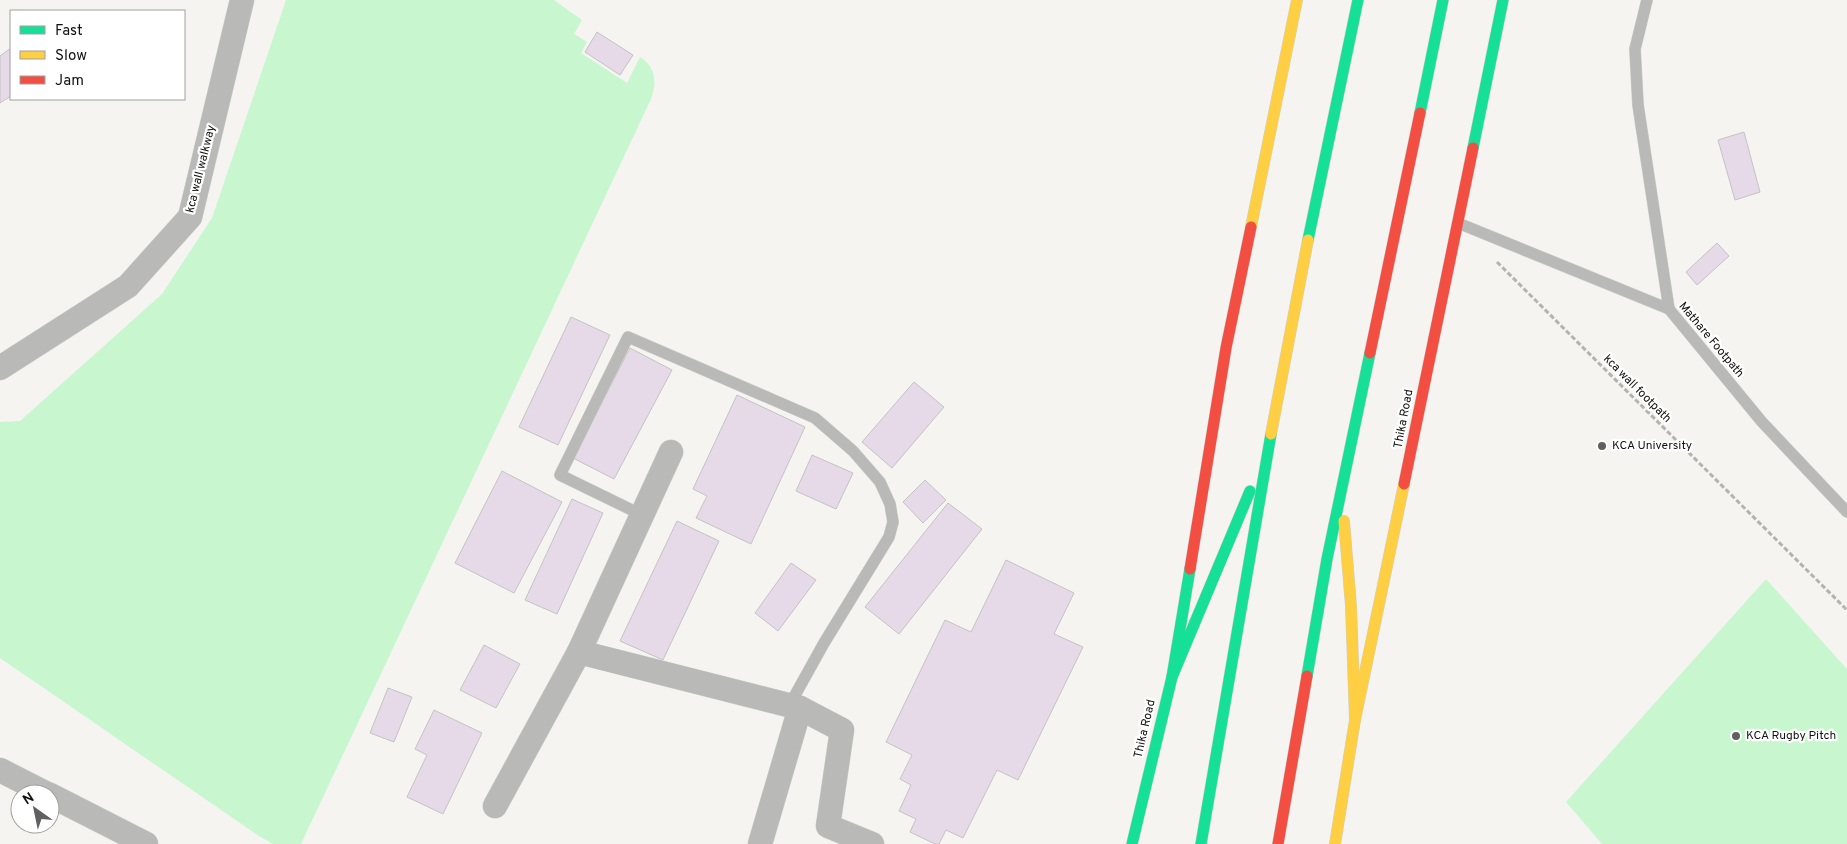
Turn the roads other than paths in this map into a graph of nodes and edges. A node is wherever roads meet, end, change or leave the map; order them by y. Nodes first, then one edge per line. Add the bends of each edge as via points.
1 (242, 0) edge
2 (1297, 0) edge
3 (1358, 0) edge
4 (1443, 0) edge
5 (1503, 0) edge
6 (1647, 0) edge
7 (1457, 222) junction
8 (1669, 309) junction
9 (0, 368) edge
10 (1268, 449) junction
11 (671, 452) dead end
12 (1341, 490) junction
13 (1847, 512) edge
14 (642, 515) junction
15 (579, 652) junction
16 (1172, 677) junction
17 (795, 707) junction
18 (1355, 720) junction
19 (0, 770) edge
20 (27, 784) edge
21 (60, 801) edge
22 (495, 806) dead end
23 (146, 844) edge
24 (760, 844) edge
25 (872, 844) edge
26 (1132, 844) edge
27 (1201, 844) edge
28 (1278, 844) edge
29 (1335, 844) edge

1 - 9 street, kca wall walkway via 190,217 128,286
2 - 16 main road, Thika Road via 1226,348
3 - 10 main road
4 - 12 main road
5 - 7 main road, Thika Road
6 - 8 lane via 1635,49 1638,105
7 - 8 lane, Mathare Footpath
7 - 18 main road, Thika Road
8 - 13 lane, Mathare Footpath via 1762,422
10 - 16 main road
10 - 27 main road
11 - 14 street
12 - 18 main road via 1351,606
12 - 28 main road
14 - 15 street
14 - 17 lane via 560,475 628,337 815,418 853,451 880,482 890,504 893,522 889,537 824,643
15 - 17 street
15 - 22 street
16 - 26 main road, Thika Road
17 - 24 street
17 - 25 street via 842,730 828,826
18 - 29 main road, Thika Road
19 - 20 street
21 - 23 street

